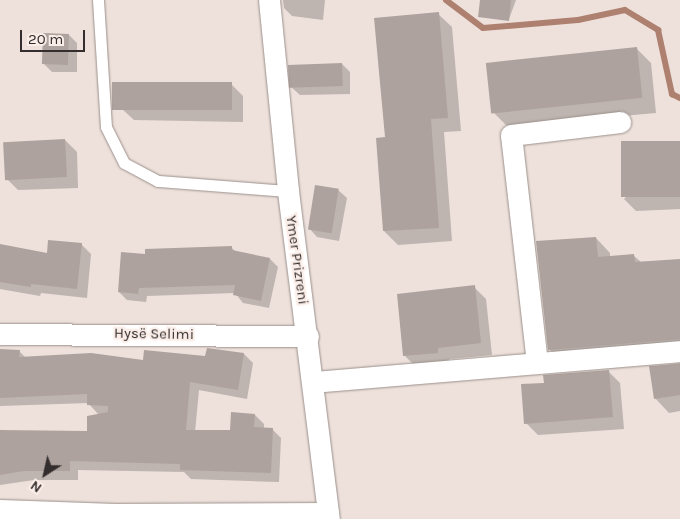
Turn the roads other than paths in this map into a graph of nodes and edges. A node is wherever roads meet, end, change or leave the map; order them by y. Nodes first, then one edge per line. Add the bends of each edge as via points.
1 (98, 0) edge
2 (269, 0) edge
3 (620, 122) dead end
4 (288, 191) junction
5 (0, 334) edge
6 (308, 336) junction
7 (680, 351) edge
8 (537, 363) junction
9 (313, 382) junction
10 (0, 510) edge
11 (328, 516) edge

1 - 4 lane via 106,127 124,163 158,181
2 - 4 street, Ymer Prizreni
3 - 8 street via 511,135
4 - 6 street, Ymer Prizreni
5 - 6 street, Hysë Selimi
6 - 9 street, Ymer Prizreni
7 - 8 street
8 - 9 street
9 - 11 street, Ymer Prizreni
10 - 11 street

